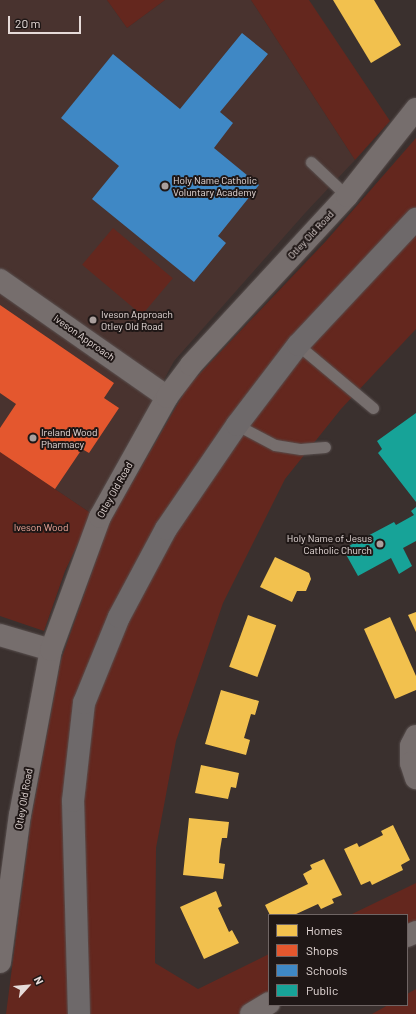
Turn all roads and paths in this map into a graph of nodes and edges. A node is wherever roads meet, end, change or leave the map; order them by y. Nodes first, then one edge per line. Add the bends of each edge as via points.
1 (416, 109) edge
2 (311, 162) dead end
3 (347, 196) junction
4 (416, 219) edge
5 (0, 280) edge
6 (298, 345) junction
7 (167, 397) junction
8 (373, 408) dead end
9 (237, 425) junction
10 (325, 447) dead end
11 (0, 635) edge
12 (51, 650) junction
13 (416, 736) edge
14 (416, 778) edge
15 (0, 962) edge
16 (268, 1004) edge
17 (79, 1014) edge
18 (251, 1014) edge

1 - 3 street, Otley Old Road
2 - 3 lane
3 - 7 street, Otley Old Road via 191,365
4 - 6 street
5 - 7 street, Iveson Approach
6 - 8 lane
6 - 9 street
7 - 12 street, Otley Old Road via 100,517
9 - 10 lane via 275,445 301,449
9 - 17 street via 166,529 119,617 84,702 73,801
11 - 12 street
12 - 15 street, Otley Old Road via 20,815
13 - 14 street via 411,746 411,763
16 - 18 street

